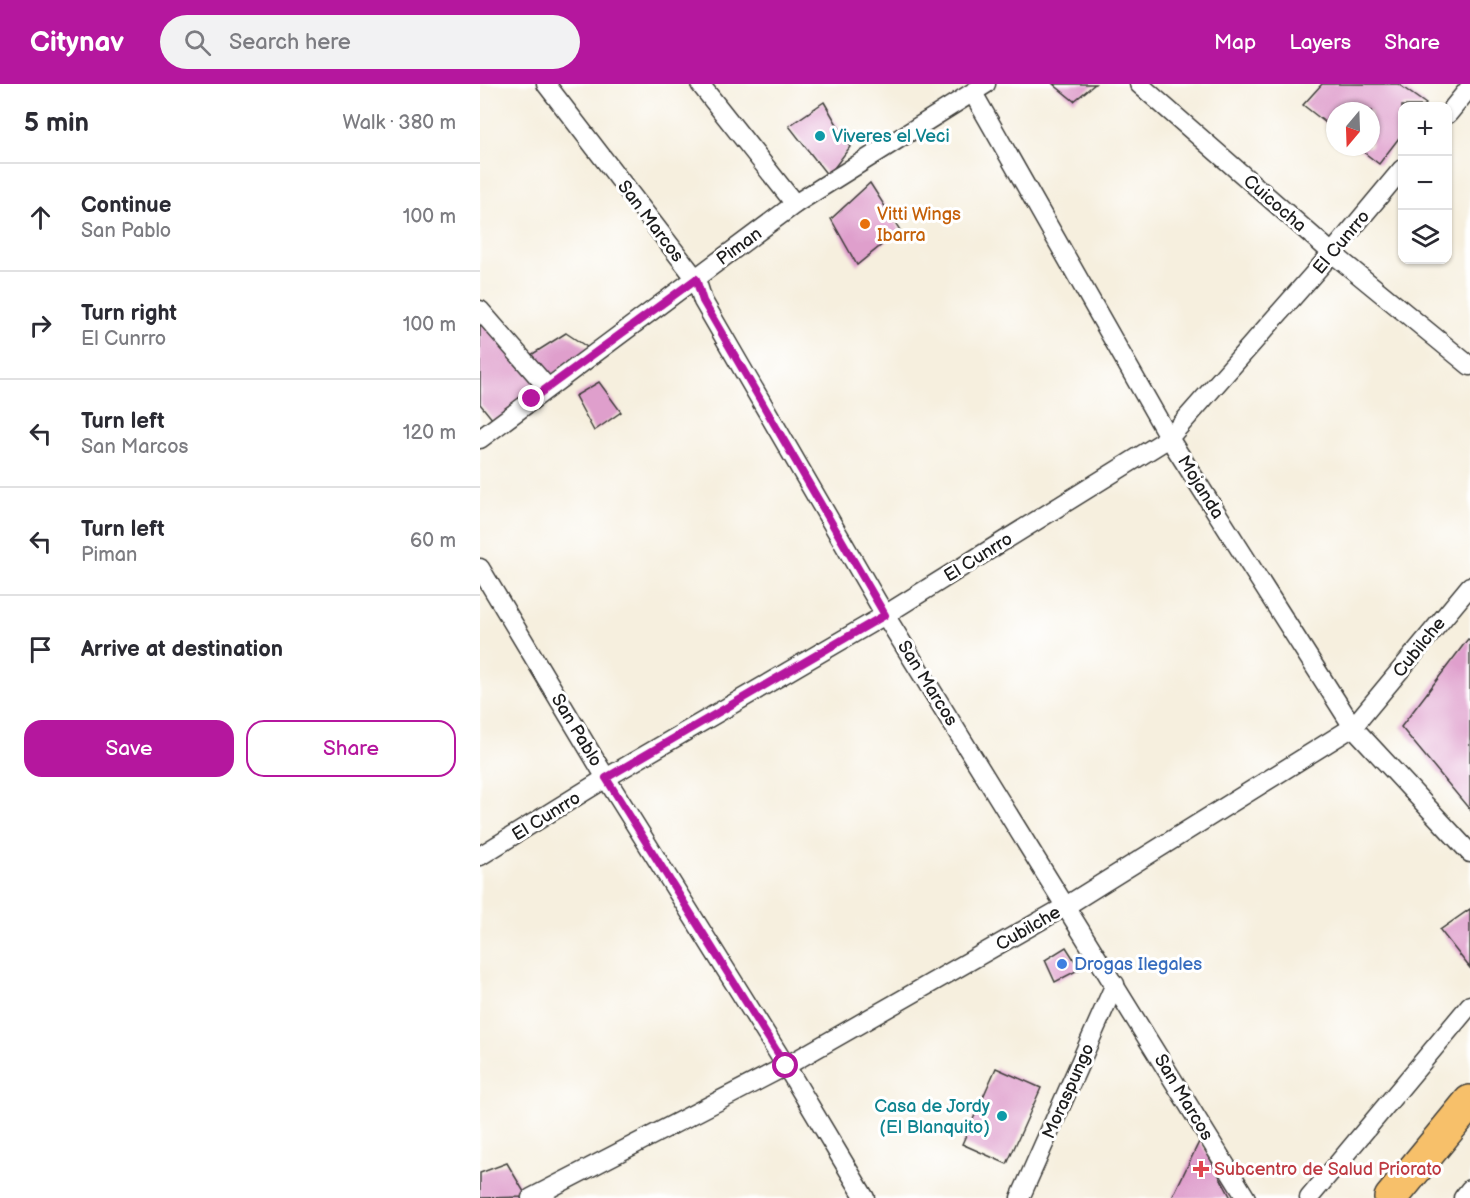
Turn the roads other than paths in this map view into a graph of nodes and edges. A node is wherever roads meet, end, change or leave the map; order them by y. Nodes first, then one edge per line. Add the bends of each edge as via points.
1 (546, 84) edge
2 (700, 84) edge
3 (1139, 84) edge
4 (1470, 87) edge
5 (979, 88) edge
6 (1452, 109) edge
7 (1398, 174) edge
8 (795, 204) junction
9 (1332, 253) junction
10 (696, 279) junction
11 (480, 310) edge
12 (1470, 366) edge
13 (548, 387) junction
14 (1169, 438) junction
15 (480, 439) edge
16 (480, 568) edge
17 (1470, 586) edge
18 (885, 615) junction
19 (1353, 727) junction
20 (606, 778) junction
21 (1470, 853) edge
22 (480, 856) edge
23 (1066, 906) junction
24 (1115, 984) junction
25 (1470, 1005) edge
26 (786, 1066) junction
27 (1470, 1102) edge
28 (1470, 1189) edge
29 (531, 1198) edge
30 (866, 1198) edge
31 (1020, 1198) edge
32 (1246, 1198) edge
33 (1309, 1198) edge
34 (1392, 1198) edge
35 (1463, 1198) edge

1 - 10 street, San Marcos
2 - 8 street
3 - 9 street, Cuicocha
4 - 6 street
5 - 8 street, Piman
5 - 14 street, Mojanda
7 - 9 street, El Cunrro
8 - 10 street, Piman
9 - 12 street, Cuicocha
9 - 14 street, El Cunrro
10 - 13 street, Piman
10 - 18 street, San Marcos via 703,301
11 - 13 street
13 - 15 street, Piman
14 - 18 street, El Cunrro
14 - 19 street, Mojanda
16 - 20 street, San Pablo
17 - 19 street, Cubilche
18 - 20 street, El Cunrro
18 - 23 street, San Marcos
19 - 21 street, Mojanda
19 - 23 street, Cubilche
20 - 22 street, El Cunrro
20 - 26 street, San Pablo
23 - 24 street, San Marcos
23 - 26 street, Cubilche
24 - 31 street, Moraspungo
24 - 32 street, San Marcos
25 - 33 street
26 - 29 street, Cubilche
26 - 30 street, San Pablo
27 - 34 highway
28 - 35 street

